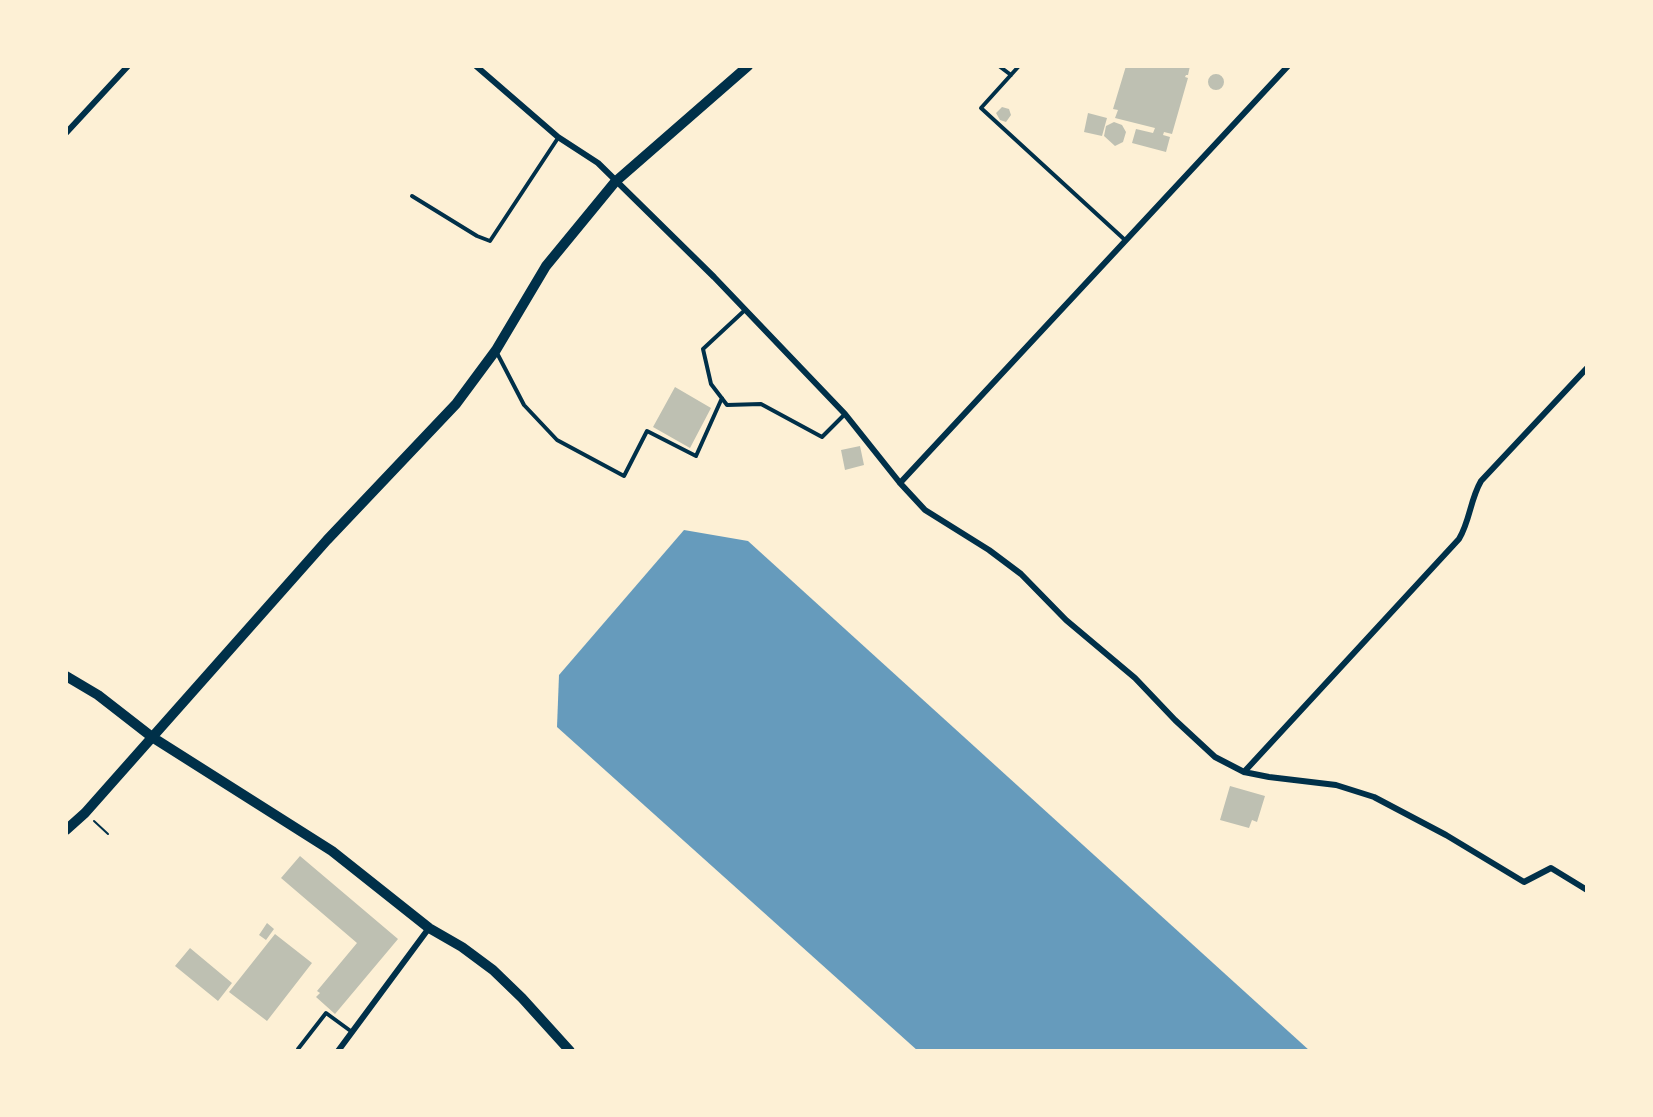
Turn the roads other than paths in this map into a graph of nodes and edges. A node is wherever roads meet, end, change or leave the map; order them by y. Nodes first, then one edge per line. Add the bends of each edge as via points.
1 (129, 66) edge
2 (476, 66) edge
3 (748, 66) edge
4 (999, 66) edge
5 (1018, 66) edge
6 (1288, 66) edge
7 (1011, 75) junction
8 (66, 133) edge
9 (558, 137) junction
10 (615, 182) junction
11 (412, 196) dead end
12 (1125, 240) junction
13 (746, 309) junction
14 (496, 350) junction
15 (1587, 368) edge
16 (722, 398) junction
17 (845, 414) junction
18 (900, 483) junction
19 (66, 676) edge
20 (152, 737) junction
21 (1244, 772) junction
22 (66, 830) edge
23 (1587, 890) edge
24 (429, 928) junction
25 (352, 1032) junction
26 (298, 1049) dead end
27 (338, 1051) edge
28 (570, 1051) edge

1 - 8 street
2 - 9 street
3 - 10 street
4 - 7 lane
5 - 7 lane
6 - 12 street
7 - 12 lane via 981,108
9 - 10 street via 598,163
9 - 11 lane via 490,241
10 - 13 street
10 - 14 street via 546,266
12 - 18 street
13 - 16 lane via 703,349 711,384
13 - 17 street
14 - 16 lane via 524,405 557,440 624,476 647,432 696,456
14 - 20 street via 456,404 327,540
15 - 21 street via 1481,481 1459,539
16 - 17 lane via 727,405 761,404 822,437
17 - 18 street
18 - 21 street via 925,510 1021,574 1215,757
19 - 20 street via 98,694
20 - 22 street via 86,813
20 - 24 street via 332,851
21 - 23 street via 1336,785 1374,797 1524,882 1551,868
24 - 25 street
24 - 28 street via 493,970
25 - 26 lane via 326,1013
25 - 27 street

